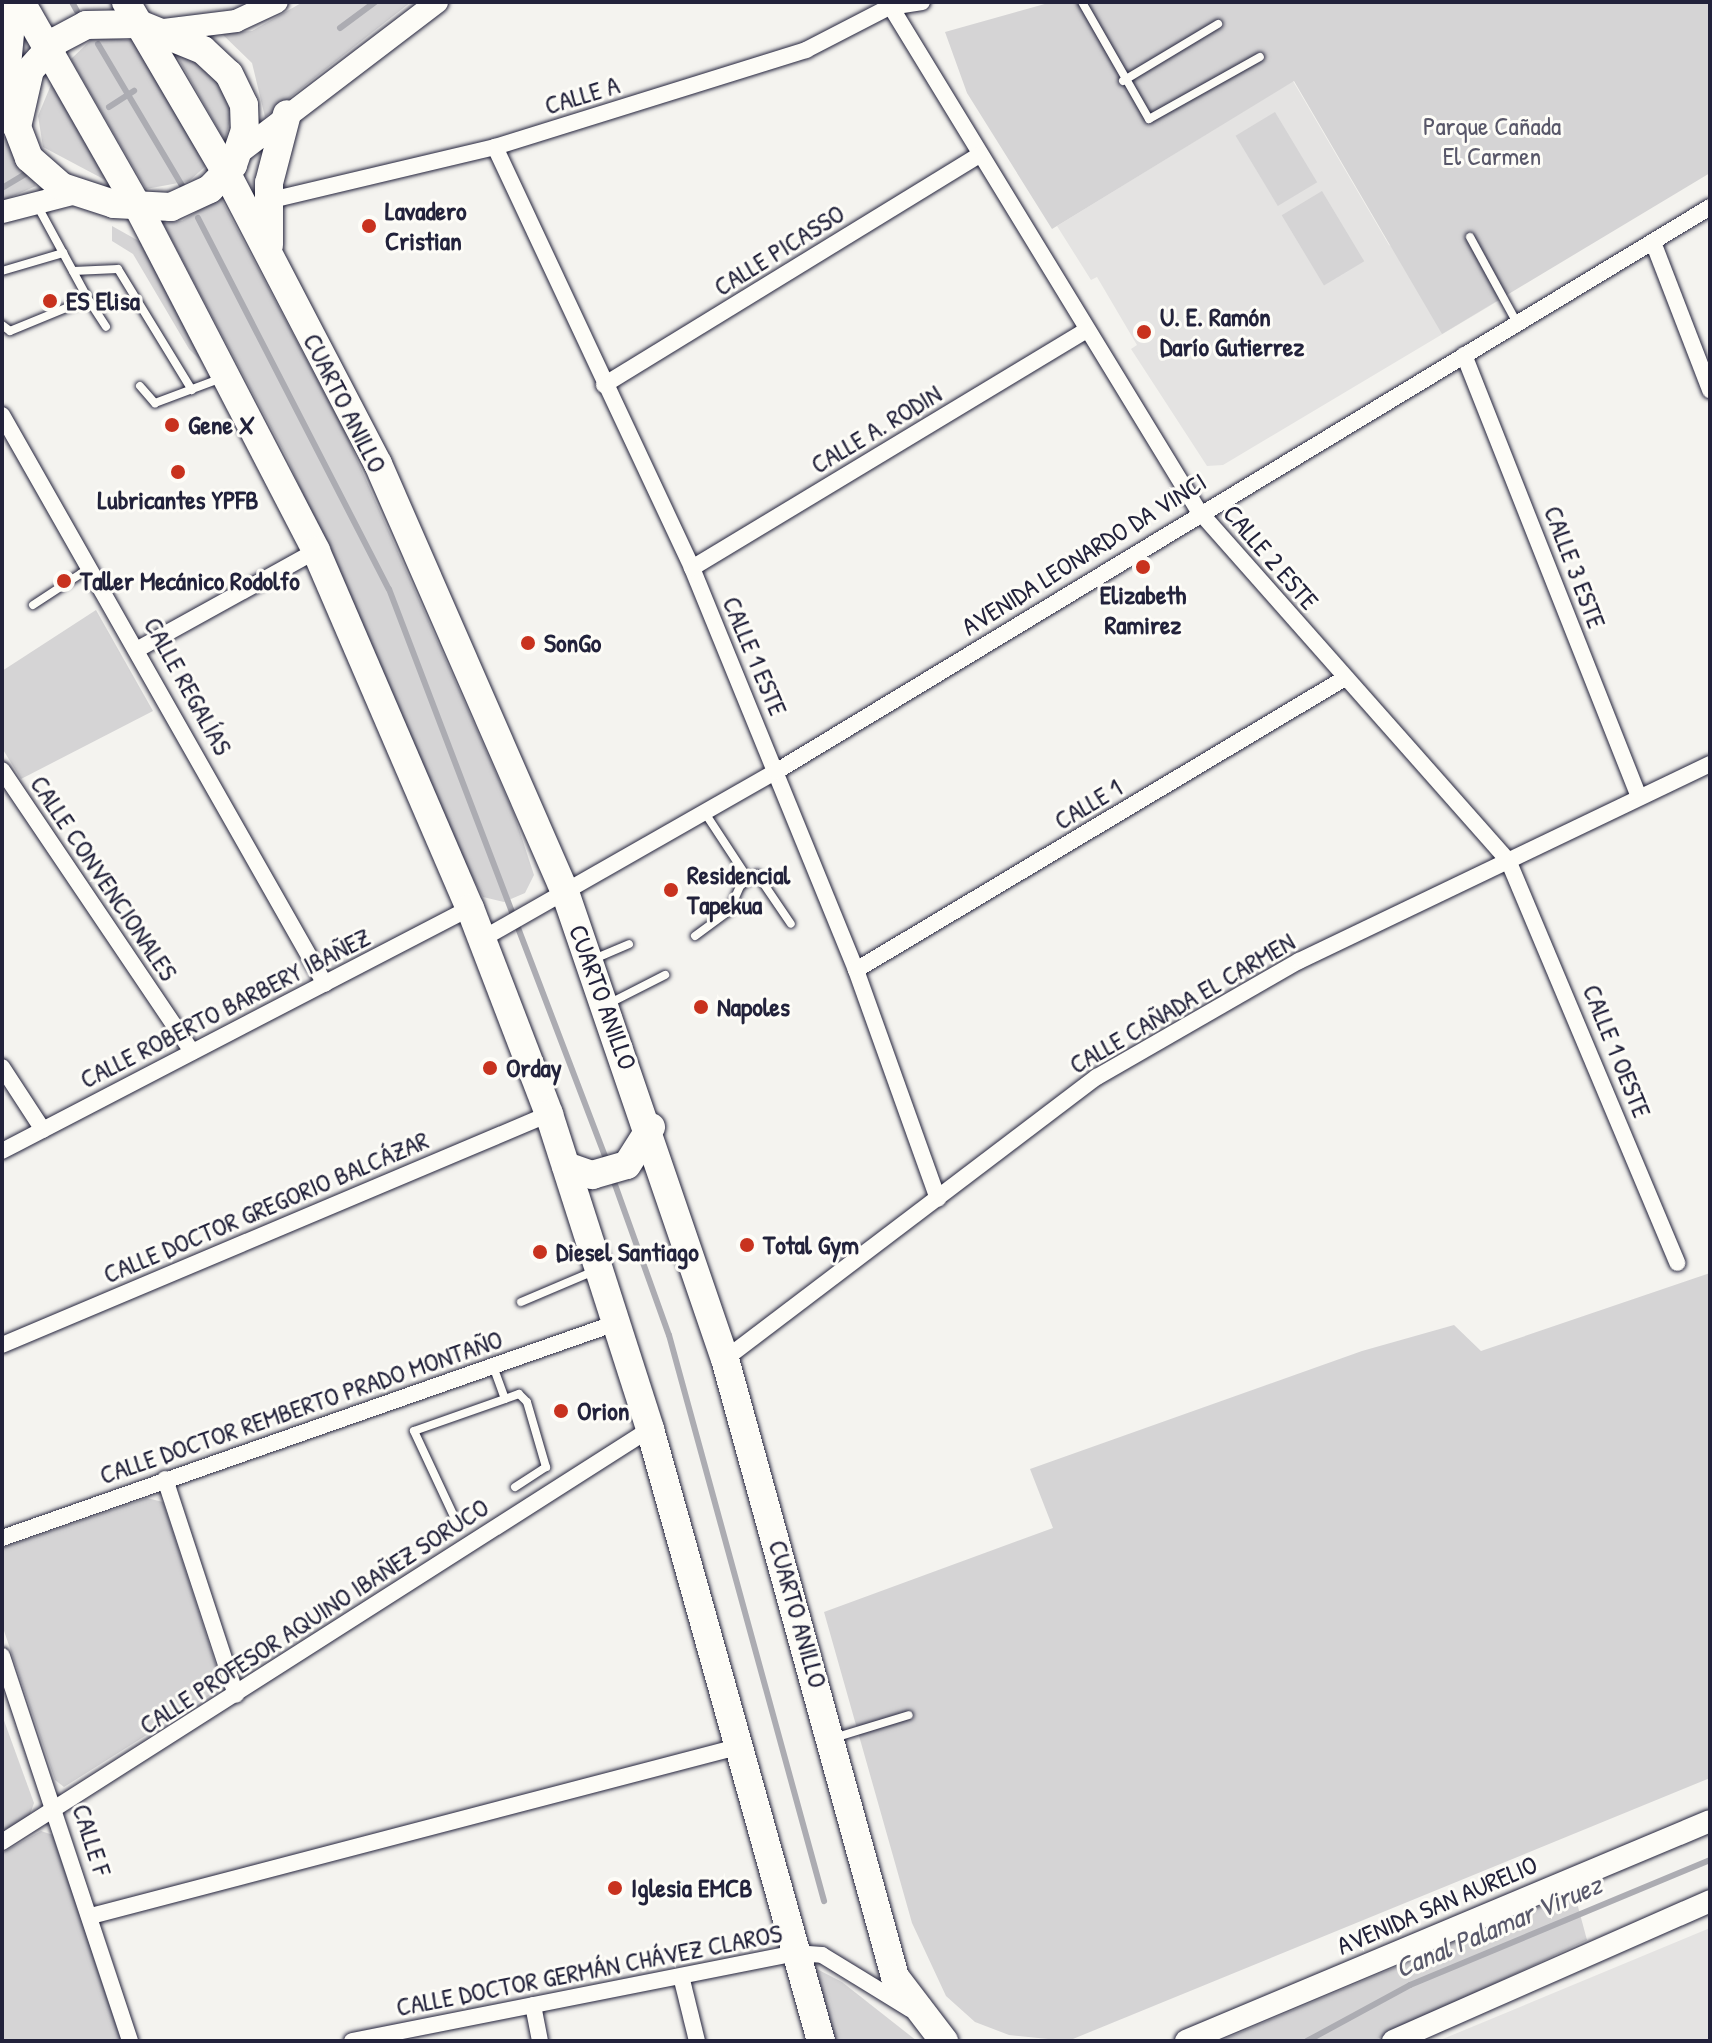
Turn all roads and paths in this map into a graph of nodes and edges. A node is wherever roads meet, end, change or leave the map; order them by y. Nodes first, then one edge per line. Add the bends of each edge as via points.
1 (13, 2) edge
2 (21, 2) edge
3 (277, 2) edge
4 (437, 2) edge
5 (922, 2) edge
6 (1082, 2) edge
7 (895, 4) edge
8 (143, 18) edge
9 (1218, 24) dead end
10 (1260, 57) dead end
11 (39, 59) junction
12 (1123, 81) junction
13 (2, 111) edge
14 (287, 114) junction
15 (2, 121) edge
16 (495, 147) junction
17 (979, 155) junction
18 (233, 163) junction
19 (76, 193) junction
20 (35, 201) junction
21 (267, 201) junction
22 (138, 207) junction
23 (1710, 207) edge
24 (2, 212) edge
25 (1470, 237) dead end
26 (1653, 242) junction
27 (63, 253) junction
28 (271, 258) junction
29 (2, 271) edge
30 (73, 271) junction
31 (88, 299) junction
32 (1517, 324) junction
33 (2, 325) edge
34 (106, 327) dead end
35 (1085, 331) junction
36 (1464, 355) junction
37 (226, 377) junction
38 (604, 385) junction
39 (140, 386) dead end
40 (192, 390) junction
41 (1710, 390) edge
42 (2, 415) edge
43 (1198, 510) junction
44 (316, 551) junction
45 (92, 567) junction
46 (692, 568) junction
47 (33, 605) dead end
48 (140, 648) junction
49 (1345, 678) junction
50 (1710, 764) edge
51 (2, 770) edge
52 (777, 771) junction
53 (1639, 797) junction
54 (704, 812) junction
55 (1508, 860) junction
56 (747, 877) junction
57 (565, 892) junction
58 (470, 908) junction
59 (791, 924) dead end
60 (494, 933) junction
61 (695, 936) dead end
62 (629, 944) dead end
63 (590, 961) junction
64 (856, 970) junction
65 (665, 975) dead end
66 (325, 984) junction
67 (606, 1005) junction
68 (192, 1052) junction
69 (2, 1067) edge
70 (549, 1114) junction
71 (651, 1127) junction
72 (43, 1130) junction
73 (2, 1151) edge
74 (566, 1166) junction
75 (618, 1175) junction
76 (666, 1176) junction
77 (938, 1199) junction
78 (582, 1218) junction
79 (1677, 1263) dead end
80 (599, 1269) junction
81 (521, 1302) dead end
82 (616, 1323) junction
83 (2, 1345) edge
84 (725, 1359) junction
85 (493, 1366) junction
86 (505, 1399) junction
87 (650, 1429) junction
88 (529, 1478) junction
89 (165, 1479) junction
90 (515, 1487) dead end
91 (540, 1500) junction
92 (458, 1525) dead end
93 (2, 1538) edge
94 (2, 1656) edge
95 (236, 1695) junction
96 (909, 1715) dead end
97 (833, 1738) junction
98 (741, 1746) junction
99 (57, 1810) junction
100 (1710, 1821) edge
101 (2, 1842) edge
102 (1710, 1901) edge
103 (91, 1916) junction
104 (795, 1953) junction
105 (682, 1980) junction
106 (533, 2005) junction
107 (915, 2012) junction
108 (539, 2035) edge
109 (392, 2037) edge
110 (130, 2041) edge
111 (352, 2041) edge
112 (697, 2041) edge
113 (821, 2041) edge
114 (944, 2041) edge
115 (1186, 2041) edge
116 (1393, 2041) edge

1 - 13 highway
2 - 11 highway
3 - 8 main road via 236,21
4 - 14 main road
5 - 7 street, CALLE A
6 - 12 lane
7 - 16 street, CALLE A via 806,50
7 - 17 street, CALLE 2 ESTE
8 - 11 highway via 86,25
8 - 18 highway, CUARTO ANILLO
8 - 18 highway via 203,50 235,84 245,117
9 - 12 lane
10 - 12 lane via 1156,120 1143,116
11 - 15 main road
11 - 19 highway via 17,114 20,139 43,174
11 - 22 highway
14 - 18 main road
14 - 21 highway
16 - 21 street, CALLE A
16 - 38 street, CALLE 1 ESTE
17 - 35 street, CALLE 2 ESTE
17 - 38 street, CALLE PICASSO
18 - 22 highway via 191,201
18 - 28 highway, CUARTO ANILLO
19 - 20 main road
19 - 22 highway
20 - 24 main road
20 - 27 lane
21 - 28 highway
22 - 37 highway
23 - 26 street, AVENIDA LEONARDO DA VINCI
25 - 32 lane
26 - 32 street, AVENIDA LEONARDO DA VINCI
26 - 41 street
27 - 29 lane
27 - 30 lane
28 - 57 highway, CUARTO ANILLO via 378,464
30 - 31 lane
30 - 40 lane via 118,269
31 - 33 lane via 10,331
31 - 34 lane
32 - 36 street, AVENIDA LEONARDO DA VINCI
35 - 43 street, CALLE 2 ESTE
35 - 46 street, CALLE A. RODIN
36 - 43 street, AVENIDA LEONARDO DA VINCI
36 - 53 street, CALLE 3 ESTE
37 - 40 lane
37 - 44 highway
38 - 46 street, CALLE 1 ESTE
39 - 40 lane via 155,403
42 - 45 street, CALLE REGALÍAS
43 - 49 street, CALLE 2 ESTE
43 - 52 street, AVENIDA LEONARDO DA VINCI
44 - 48 street
44 - 58 highway
45 - 47 lane
45 - 48 street, CALLE REGALÍAS
46 - 52 street, CALLE 1 ESTE
48 - 66 street, CALLE REGALÍAS
49 - 55 street, CALLE 2 ESTE
49 - 64 street, CALLE 1
50 - 53 street, CALLE CAÑADA EL CARMEN
51 - 68 street, CALLE CONVENCIONALES
52 - 54 street, AVENIDA LEONARDO DA VINCI
52 - 64 street, CALLE 1 ESTE
53 - 55 street, CALLE CAÑADA EL CARMEN via 1554,845
54 - 56 lane
54 - 57 street, AVENIDA LEONARDO DA VINCI
55 - 77 street, CALLE CAÑADA EL CARMEN via 1299,961 1097,1077
55 - 79 street, CALLE 1 OESTE
56 - 59 lane via 759,874
56 - 61 lane via 729,911
57 - 60 street, AVENIDA LEONARDO DA VINCI
57 - 63 highway, CUARTO ANILLO
58 - 60 highway
58 - 66 street, CALLE ROBERTO BARBERY IBAÑEZ
60 - 70 highway
62 - 63 lane
63 - 67 highway, CUARTO ANILLO
64 - 77 street, CALLE 1 ESTE
65 - 67 lane
66 - 68 street, CALLE ROBERTO BARBERY IBAÑEZ
67 - 71 highway, CUARTO ANILLO
68 - 72 street, CALLE ROBERTO BARBERY IBAÑEZ
69 - 72 street
70 - 74 highway
70 - 83 street, CALLE DOCTOR GREGORIO BALCÁZAR
71 - 75 highway
71 - 76 highway, CUARTO ANILLO
72 - 73 street, CALLE ROBERTO BARBERY IBAÑEZ
74 - 75 highway
74 - 78 highway
75 - 76 highway
75 - 78 highway
76 - 84 highway, CUARTO ANILLO
77 - 84 street, CALLE CAÑADA EL CARMEN
78 - 80 highway
80 - 81 lane
80 - 82 highway
82 - 85 street, CALLE DOCTOR REMBERTO PRADO MONTAÑO
82 - 87 highway
84 - 97 highway, CUARTO ANILLO
85 - 86 lane
85 - 89 street, CALLE DOCTOR REMBERTO PRADO MONTAÑO
86 - 88 lane via 524,1397 531,1415 546,1467
86 - 92 lane via 414,1431
87 - 91 street, CALLE PROFESOR AQUINO IBAÑEZ SORUCO
87 - 98 highway
88 - 90 lane
88 - 91 lane
89 - 93 street, CALLE DOCTOR REMBERTO PRADO MONTAÑO
89 - 95 street
91 - 95 street, CALLE PROFESOR AQUINO IBAÑEZ SORUCO
94 - 99 street, CALLE F
95 - 99 street, CALLE PROFESOR AQUINO IBAÑEZ SORUCO
96 - 97 lane
97 - 107 highway, CUARTO ANILLO via 884,1943
98 - 103 street
98 - 104 highway
99 - 101 street, CALLE PROFESOR AQUINO IBAÑEZ SORUCO
99 - 103 street, CALLE F
100 - 115 main road, AVENIDA SAN AURELIO
102 - 116 main road
103 - 110 street, CALLE F
104 - 105 street, CALLE DOCTOR GERMÁN CHÁVEZ CLAROS
104 - 107 street, CALLE DOCTOR GERMÁN CHÁVEZ CLAROS via 822,1955
104 - 113 highway
105 - 106 street, CALLE DOCTOR GERMÁN CHÁVEZ CLAROS
105 - 112 street
106 - 108 street
106 - 109 street, CALLE DOCTOR GERMÁN CHÁVEZ CLAROS
107 - 114 highway, CUARTO ANILLO
109 - 111 street, CALLE DOCTOR GERMÁN CHÁVEZ CLAROS

